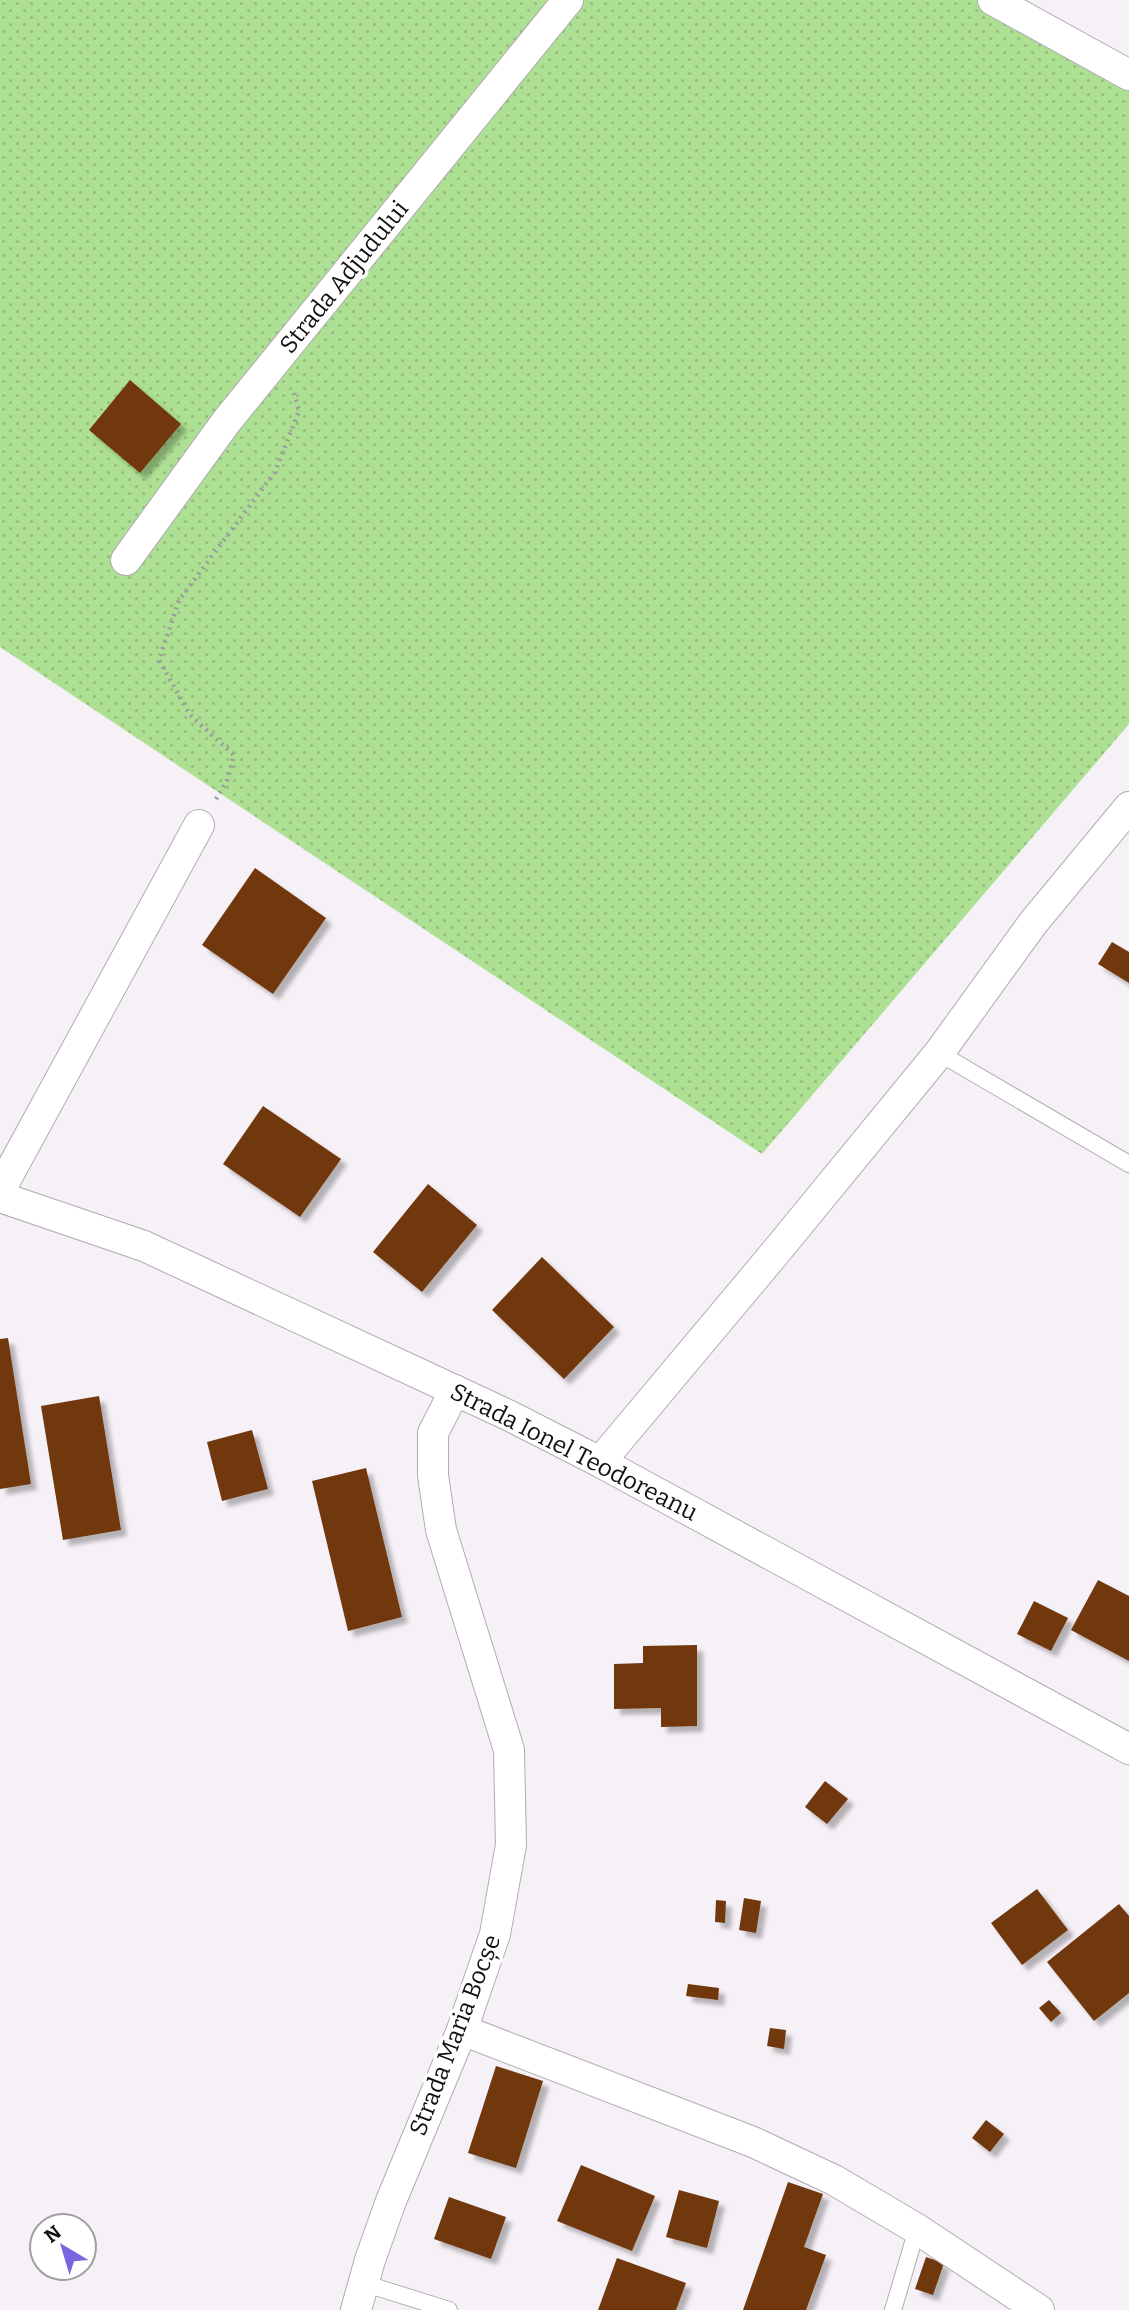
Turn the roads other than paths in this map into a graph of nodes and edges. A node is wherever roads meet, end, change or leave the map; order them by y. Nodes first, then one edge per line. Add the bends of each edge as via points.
1 (568, 0) edge
2 (993, 0) edge
3 (1129, 75) edge
4 (126, 560) dead end
5 (1129, 807) edge
6 (199, 825) road end
7 (939, 1053) junction
8 (1129, 1164) edge
9 (0, 1190) edge
10 (0, 1197) edge
11 (455, 1390) junction
12 (600, 1461) junction
13 (1129, 1749) edge
14 (462, 2030) junction
15 (916, 2229) junction
16 (360, 2297) edge
17 (449, 2310) edge
18 (893, 2310) edge
19 (1039, 2310) edge

1 - 4 street, Strada Adjudului via 226,422
2 - 3 street
5 - 7 street via 1033,923
6 - 9 street
7 - 8 lane
7 - 12 street
10 - 11 street, Strada Ionel Teodoreanu via 144,1245
11 - 12 street, Strada Ionel Teodoreanu
11 - 14 street, Strada Maria Bocșe via 433,1433 433,1475 441,1530 509,1750 511,1845 495,1934
12 - 13 street, Strada Ionel Teodoreanu
14 - 15 street via 753,2142 834,2179
14 - 16 street, Strada Maria Bocșe via 391,2201
15 - 18 lane
15 - 19 street
16 - 17 lane

